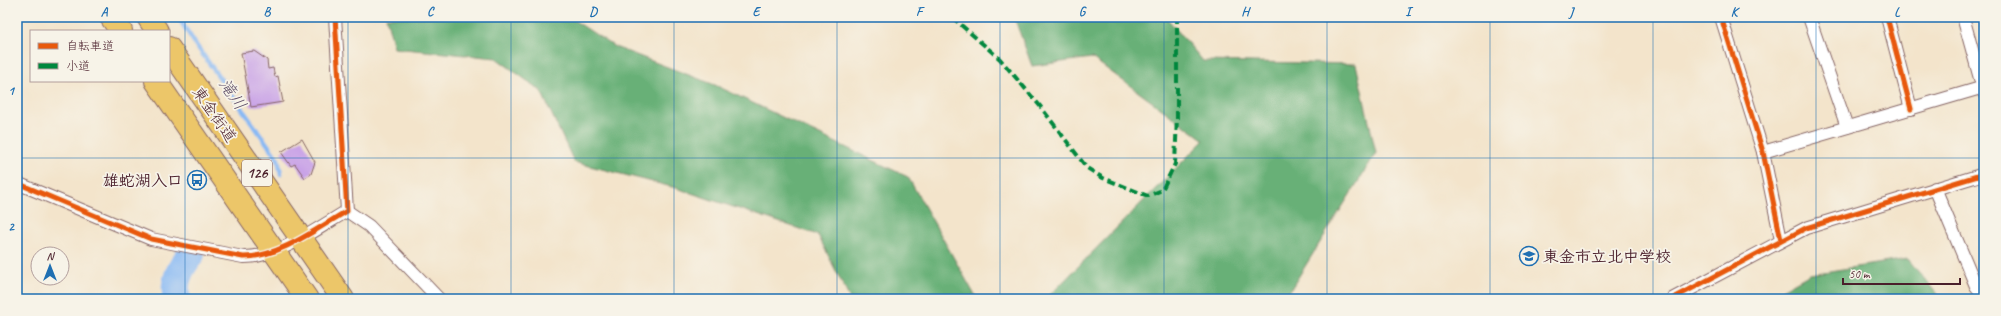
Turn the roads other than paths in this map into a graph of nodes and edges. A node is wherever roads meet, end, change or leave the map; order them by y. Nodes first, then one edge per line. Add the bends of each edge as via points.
1 (111, 17) edge
2 (148, 17) edge
3 (335, 17) edge
4 (1721, 17) edge
5 (1810, 17) edge
6 (1887, 17) edge
7 (1963, 17) edge
8 (120, 30) edge
9 (156, 30) edge
10 (170, 49) edge
11 (157, 82) edge
12 (1984, 89) edge
13 (1911, 109) junction
14 (1847, 127) junction
15 (1762, 152) junction
16 (1984, 174) edge
17 (17, 183) edge
18 (1935, 188) junction
19 (347, 211) junction
20 (302, 238) junction
21 (1781, 240) junction
22 (275, 251) junction
23 (1984, 296) edge
24 (307, 299) edge
25 (343, 299) edge
26 (439, 299) edge
27 (1672, 299) edge

1 - 8 highway
2 - 9 highway
3 - 19 street
4 - 15 street
5 - 14 street
6 - 13 street
7 - 12 street
10 - 20 highway, 東金街道 / 126
11 - 22 highway, 東金街道 / 126
12 - 13 street
13 - 14 street
14 - 15 street
15 - 21 street
16 - 18 street
17 - 22 street via 150,239 243,257 255,257
18 - 21 street via 1806,228
18 - 23 street via 1976,286
19 - 20 street
19 - 26 street via 369,226
20 - 22 street
20 - 25 highway, 東金街道 / 126
21 - 27 street
22 - 24 highway, 東金街道 / 126

